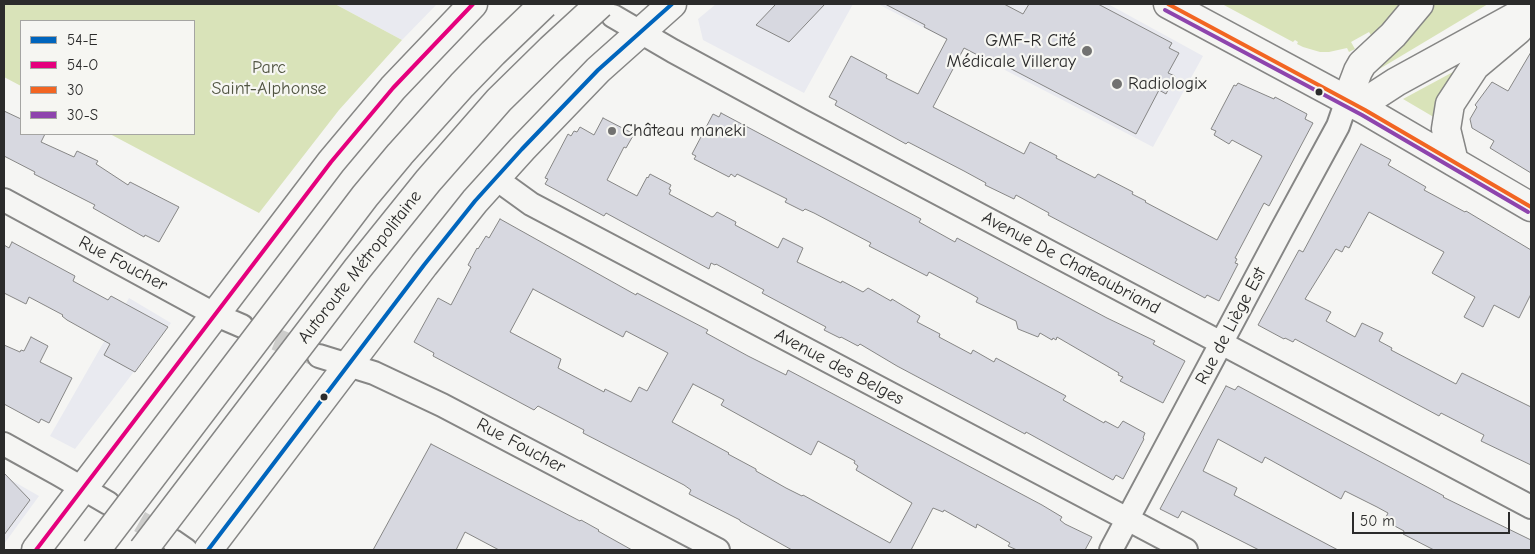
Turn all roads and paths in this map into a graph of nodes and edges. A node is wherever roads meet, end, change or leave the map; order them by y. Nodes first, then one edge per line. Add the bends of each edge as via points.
1 (473, 4) edge
2 (544, 4) edge
3 (672, 4) edge
4 (1168, 4) edge
5 (1419, 4) edge
6 (1531, 8) edge
7 (607, 10) edge
8 (1531, 19) edge
9 (640, 32) junction
10 (1356, 105) junction
11 (1454, 162) junction
12 (495, 178) junction
13 (4, 200) edge
14 (1531, 207) edge
15 (214, 314) junction
16 (242, 326) tunnel mouth
17 (1222, 343) junction
18 (319, 356) tunnel mouth
19 (348, 365) junction
20 (4, 444) edge
21 (83, 488) junction
22 (108, 504) tunnel mouth
23 (1531, 507) edge
24 (1127, 520) junction
25 (36, 550) edge
26 (96, 550) edge
27 (143, 550) edge
28 (208, 550) edge
29 (718, 550) edge
30 (1111, 550) edge
31 (1186, 550) edge

1 - 15 main road via 358,128
2 - 26 main road, bridge via 462,85 371,189
3 - 9 main road
4 - 10 main road
5 - 10 main road via 1393,35 1362,64
6 - 10 main road, Rue de Liège Est via 1383,90 1371,100
7 - 9 street, Avenue De Chateaubriand
7 - 27 main road, Autoroute Métropolitaine, bridge via 551,49 499,100 433,174
8 - 11 main road via 1476,66 1450,104 1446,129
9 - 12 main road via 572,96
9 - 17 street, Avenue De Chateaubriand
10 - 11 main road
10 - 17 street, Rue de Liège Est via 1338,126
11 - 14 main road
12 - 19 main road
12 - 24 street, Avenue des Belges via 531,204
13 - 15 street, Rue Foucher
15 - 16 street, Rue Foucher
15 - 21 main road
17 - 23 street, Avenue De Chateaubriand
17 - 24 street, Rue de Liège Est
18 - 19 street, Rue Foucher
19 - 28 main road
19 - 29 street, Rue Foucher via 374,373 442,404
20 - 21 street
21 - 22 street
21 - 25 main road
24 - 30 street, Rue de Liège Est
24 - 31 street, Avenue des Belges

